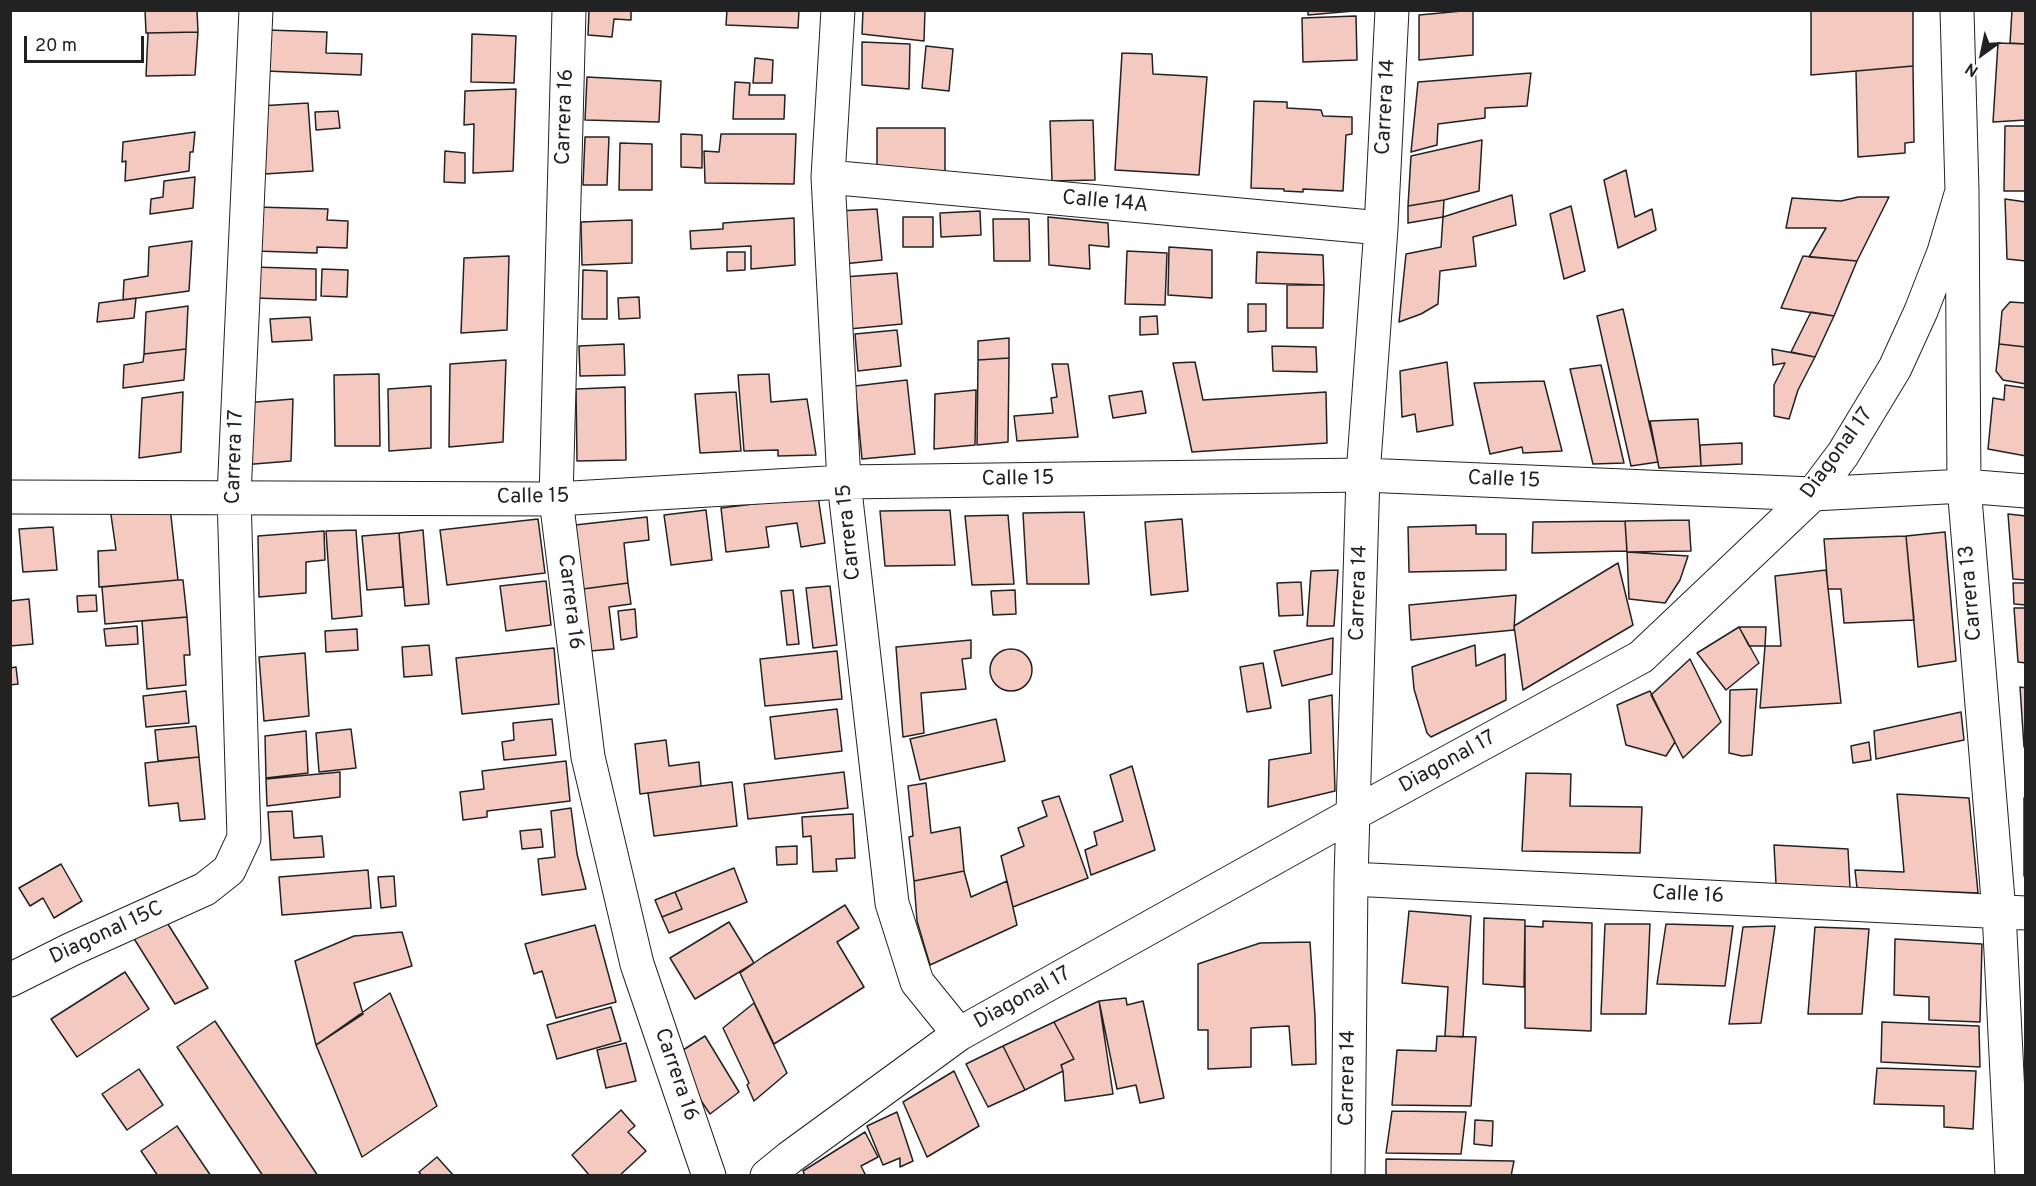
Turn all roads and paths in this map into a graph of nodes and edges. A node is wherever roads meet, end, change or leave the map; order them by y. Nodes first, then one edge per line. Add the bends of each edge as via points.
1 (256, 10) edge
2 (569, 10) edge
3 (838, 10) edge
4 (1392, 10) edge
5 (1957, 10) edge
6 (828, 177) junction
7 (1962, 191) junction
8 (1381, 228) junction
9 (1363, 475) junction
10 (844, 482) junction
11 (1964, 486) junction
12 (2025, 491) edge
13 (1813, 494) junction
14 (234, 496) junction
15 (10, 497) edge
16 (556, 499) junction
17 (1353, 814) junction
18 (1351, 879) junction
19 (205, 889) joint
20 (2012, 912) edge
21 (10, 980) edge
22 (959, 1034) junction
23 (781, 1170) edge
24 (709, 1176) edge
25 (1348, 1176) edge
26 (2012, 1176) edge

1 - 14 street, Carrera 17
2 - 16 street, Carrera 16
3 - 6 street, Carrera 15
4 - 8 street, Carrera 14
5 - 7 street, Carrera 13
6 - 8 street, Calle 14A
6 - 10 street, Carrera 15
7 - 11 street, Carrera 13
7 - 13 street, Diagonal 17 via 1922,311 1894,368 1843,454
8 - 9 street, Carrera 14
9 - 10 street, Calle 15
9 - 13 street, Calle 15
9 - 17 street, Carrera 14
10 - 16 street, Calle 15
10 - 22 street, Carrera 15 via 892,903 917,982
11 - 12 street, Calle 15
11 - 13 street, Calle 15
11 - 20 street, Carrera 13
13 - 17 street, Diagonal 17 via 1641,657
14 - 15 street, Calle 15
14 - 16 street, Calle 15
14 - 19 street, Carrera 17 via 244,838 229,870
16 - 24 street, Carrera 16 via 588,758 637,964
17 - 18 street, Carrera 14
17 - 22 street, Diagonal 17
18 - 20 street, Calle 16
18 - 25 street, Carrera 14
19 - 21 street, Diagonal 15C
20 - 26 street, Carrera 13
22 - 23 street, Diagonal 17

